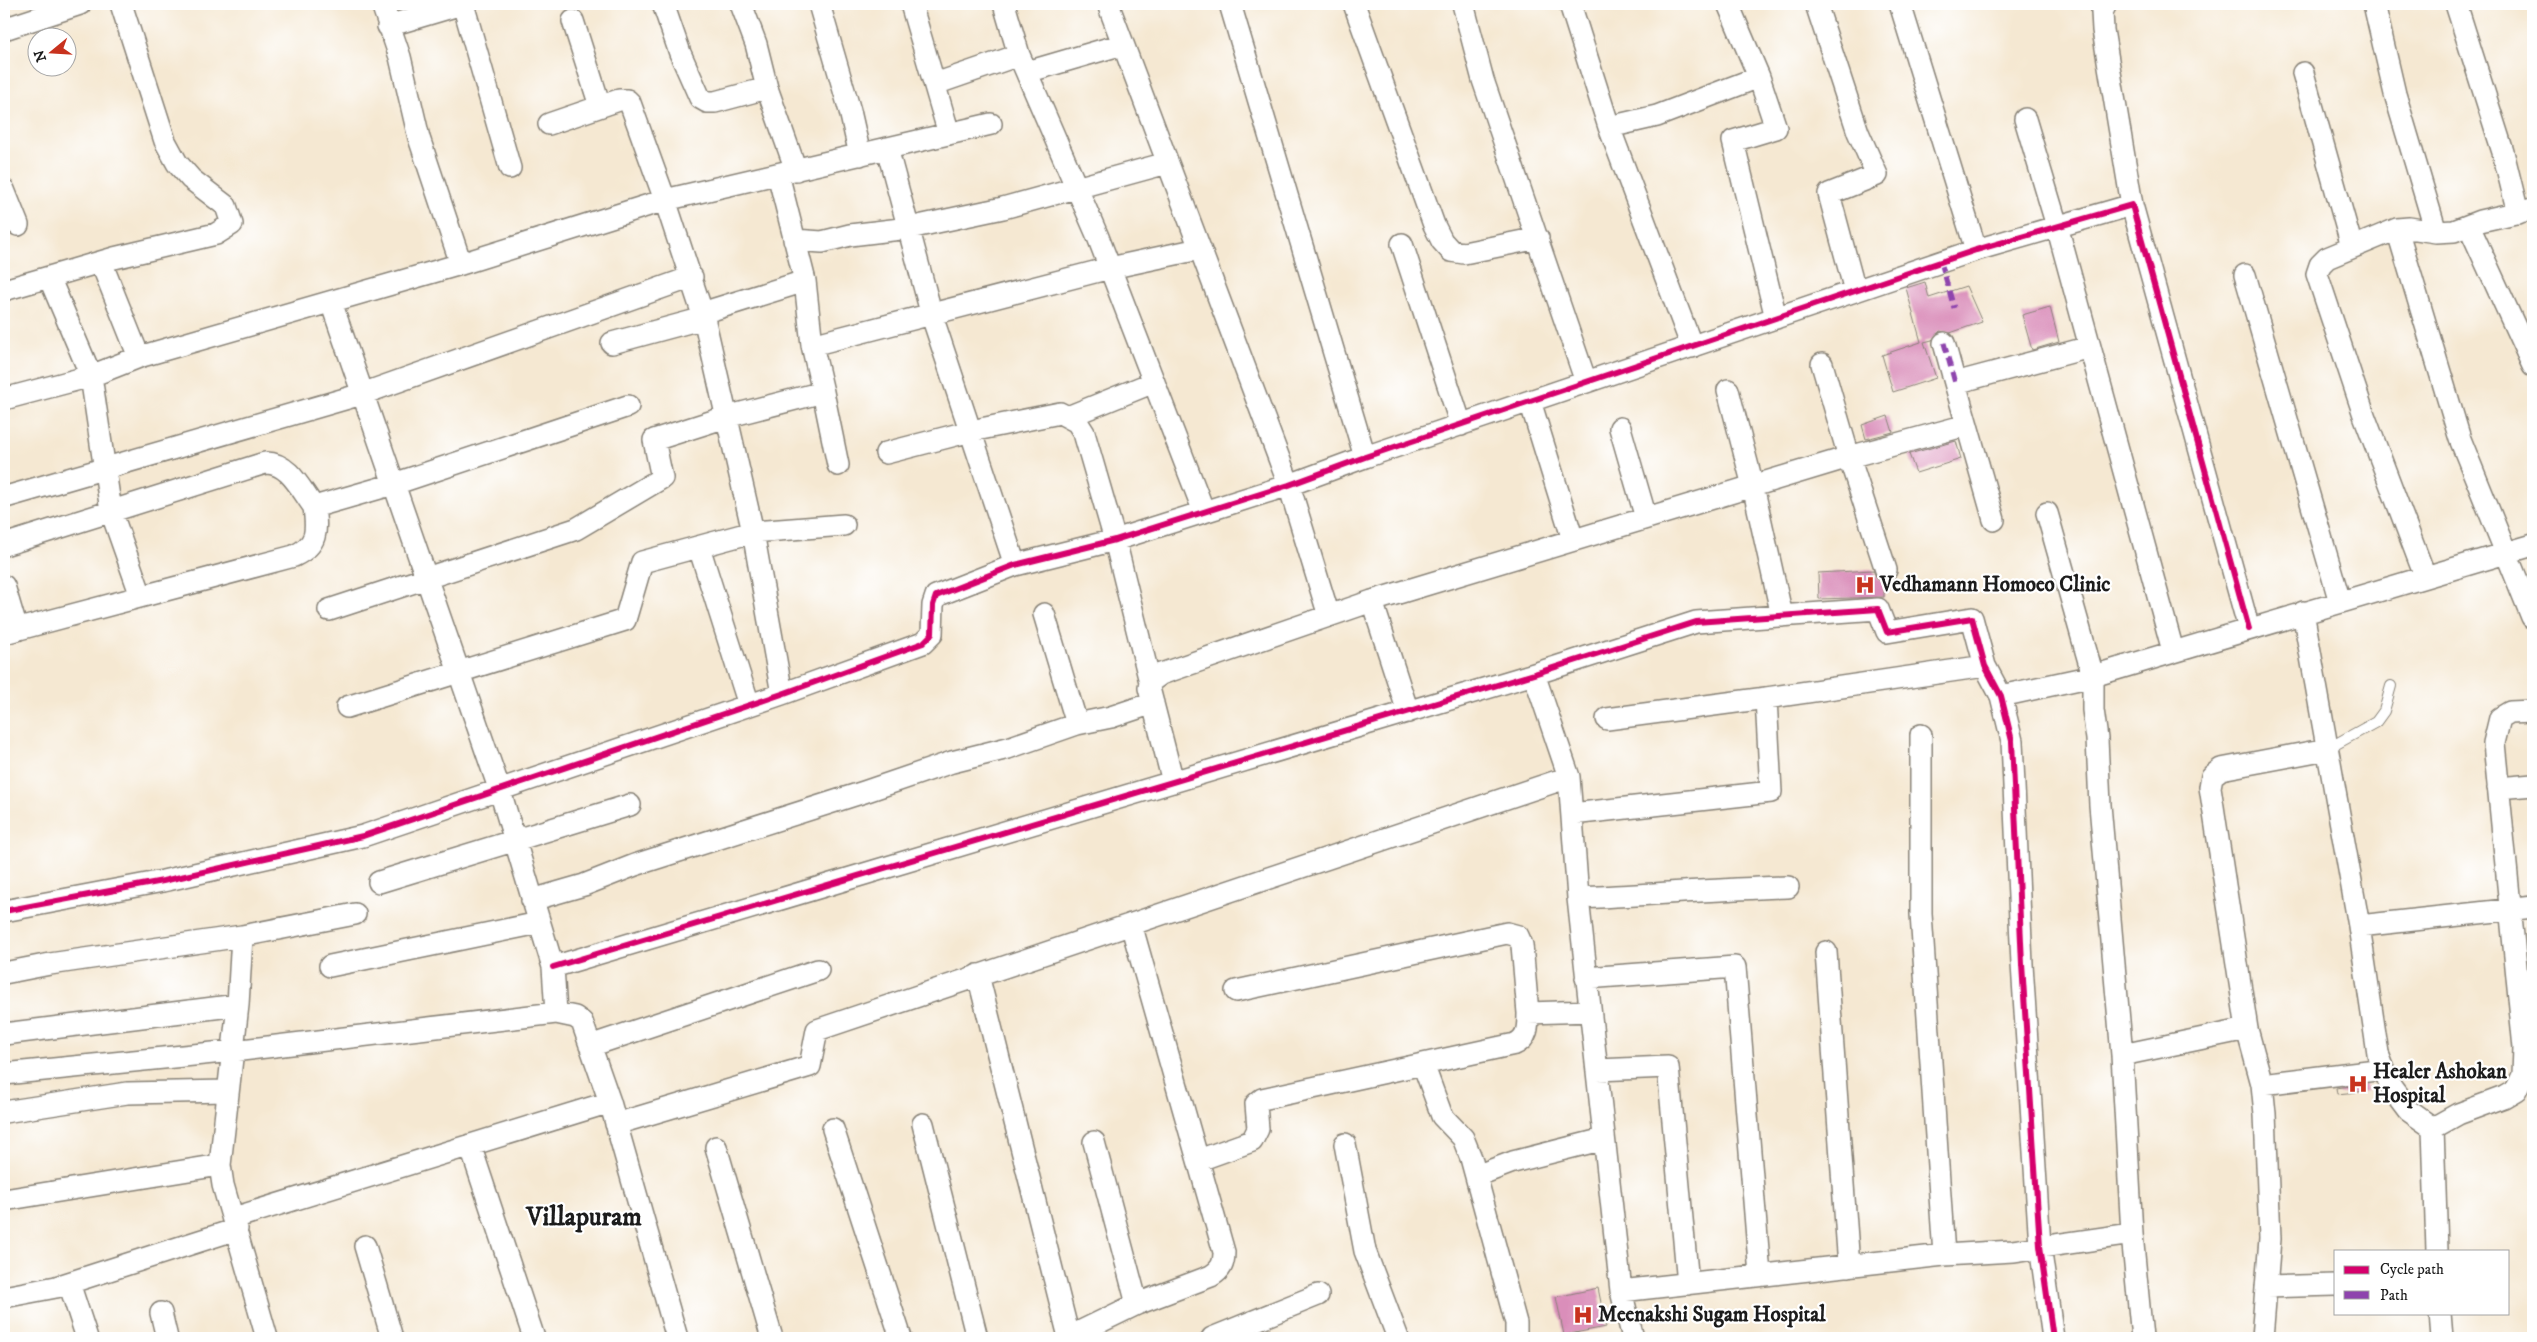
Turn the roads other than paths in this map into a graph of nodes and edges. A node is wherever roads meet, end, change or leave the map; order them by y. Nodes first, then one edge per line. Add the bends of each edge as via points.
1 (78, 4) edge
2 (121, 4) edge
3 (382, 4) edge
4 (462, 4) edge
5 (663, 4) edge
6 (741, 4) edge
7 (819, 4) edge
8 (911, 4) edge
9 (1004, 4) edge
10 (1108, 4) edge
11 (1230, 4) edge
12 (1354, 4) edge
13 (1463, 4) edge
14 (1570, 4) edge
15 (1728, 4) edge
16 (1816, 4) edge
17 (1900, 4) edge
18 (2106, 4) edge
19 (2374, 4) edge
20 (2456, 4) edge
21 (573, 20) dead end
22 (388, 26) junction
23 (4, 29) edge
24 (1123, 44) junction
25 (1023, 64) junction
26 (2303, 72) dead end
27 (1759, 77) junction
28 (935, 84) junction
29 (767, 88) junction
30 (600, 106) junction
31 (2025, 119) dead end
32 (549, 124) dead end
33 (991, 124) dead end
34 (1609, 127) junction
35 (949, 134) junction
36 (887, 148) junction
37 (860, 155) junction
38 (1167, 163) junction
39 (510, 168) dead end
40 (787, 172) junction
41 (1076, 187) junction
42 (4, 190) edge
43 (665, 200) junction
44 (2132, 205) junction
45 (2526, 211) edge
46 (18, 225) dead end
47 (2058, 226) junction
48 (2469, 226) junction
49 (909, 228) junction
50 (2397, 229) junction
51 (2436, 232) junction
52 (1538, 238) junction
53 (794, 240) junction
54 (1402, 244) dead end
55 (2352, 247) junction
56 (1199, 249) junction
57 (1976, 250) junction
58 (101, 262) junction
59 (461, 264) junction
60 (1110, 268) junction
61 (2245, 275) dead end
62 (49, 277) junction
63 (692, 277) junction
64 (804, 281) junction
65 (4, 290) edge
66 (1855, 290) junction
67 (331, 302) junction
68 (703, 316) junction
69 (932, 316) junction
70 (1776, 318) junction
71 (612, 343) dead end
72 (1944, 343) dead end
73 (812, 345) junction
74 (1692, 347) junction
75 (2090, 347) junction
76 (139, 357) junction
77 (1822, 364) dead end
78 (2533, 366) edge
79 (91, 376) junction
80 (1154, 382) junction
81 (1586, 382) junction
82 (1955, 383) junction
83 (1728, 390) dead end
84 (823, 392) junction
85 (362, 394) junction
86 (4, 399) edge
87 (1530, 401) junction
88 (628, 406) dead end
89 (1070, 416) junction
90 (726, 417) junction
91 (1461, 425) junction
92 (1967, 425) junction
93 (1620, 428) dead end
94 (970, 431) junction
95 (886, 453) dead end
96 (1365, 457) junction
97 (1849, 457) junction
98 (838, 465) dead end
99 (105, 468) junction
100 (394, 484) junction
101 (1288, 485) junction
102 (1753, 486) junction
103 (6, 497) dead end
104 (314, 507) junction
105 (111, 511) junction
106 (1204, 512) junction
107 (2047, 513) dead end
108 (1646, 518) junction
109 (1994, 520) dead end
110 (844, 526) dead end
111 (753, 532) junction
112 (1115, 540) junction
113 (1573, 540) junction
114 (4, 545) edge
115 (2533, 545) edge
116 (699, 547) junction
117 (2507, 553) junction
118 (1015, 565) junction
119 (1886, 570) dead end
120 (2425, 576) junction
121 (426, 578) junction
122 (4, 586) edge
123 (141, 596) junction
124 (1372, 601) junction
125 (2340, 602) junction
126 (328, 610) dead end
127 (2303, 612) junction
128 (1044, 614) dead end
129 (1330, 616) junction
130 (1782, 616) junction
131 (2532, 617) dead end
132 (2249, 629) junction
133 (11, 631) edge
134 (2173, 652) junction
135 (1985, 666) junction
136 (459, 673) junction
137 (1534, 674) junction
138 (2093, 676) junction
139 (2391, 686) dead end
140 (1152, 692) junction
141 (782, 694) junction
142 (2001, 696) junction
143 (1766, 698) junction
144 (749, 705) junction
145 (347, 707) dead end
146 (2533, 710) edge
147 (1408, 712) junction
148 (1607, 719) dead end
149 (1077, 724) junction
150 (1921, 735) dead end
151 (2327, 749) junction
152 (1569, 777) junction
153 (1173, 782) junction
154 (2533, 785) edge
155 (2498, 788) junction
156 (500, 791) junction
157 (630, 805) dead end
158 (1572, 814) junction
159 (515, 840) junction
160 (379, 882) dead end
161 (1788, 888) dead end
162 (1578, 898) junction
163 (532, 900) junction
164 (2533, 907) edge
165 (2511, 908) junction
166 (4, 911) edge
167 (355, 914) dead end
168 (539, 923) junction
169 (1131, 924) junction
170 (2359, 926) junction
171 (242, 936) junction
172 (1826, 952) dead end
173 (330, 966) dead end
174 (553, 967) junction
175 (818, 970) dead end
176 (4, 973) edge
177 (978, 975) junction
178 (1586, 978) junction
179 (1236, 991) dead end
180 (238, 1005) junction
181 (1590, 1011) junction
182 (556, 1013) junction
183 (1528, 1014) junction
184 (2247, 1029) junction
185 (4, 1034) edge
186 (590, 1046) junction
187 (2529, 1047) edge
188 (233, 1051) junction
189 (2122, 1055) junction
190 (1423, 1064) junction
191 (2384, 1069) junction
192 (1597, 1070) junction
193 (4, 1074) edge
194 (2262, 1084) junction
195 (227, 1091) junction
196 (610, 1102) junction
197 (4, 1112) edge
198 (616, 1124) junction
199 (923, 1124) dead end
200 (2433, 1128) junction
201 (833, 1129) dead end
202 (1604, 1139) junction
203 (1094, 1142) dead end
204 (1345, 1144) dead end
205 (470, 1145) junction
206 (716, 1147) dead end
207 (1199, 1160) junction
208 (220, 1165) junction
209 (1476, 1176) junction
210 (4, 1200) edge
211 (235, 1223) junction
212 (2132, 1234) junction
213 (365, 1246) dead end
214 (2040, 1246) junction
215 (2437, 1250) edge
216 (1944, 1255) junction
217 (1849, 1266) junction
218 (1760, 1275) junction
219 (69, 1283) junction
220 (1688, 1284) junction
221 (2334, 1285) edge
222 (2266, 1287) junction
223 (1621, 1291) junction
224 (1318, 1294) dead end
225 (4, 1297) edge
226 (1137, 1304) junction
227 (160, 1313) dead end
228 (2440, 1314) edge
229 (87, 1338) edge
230 (167, 1338) edge
231 (267, 1338) edge
232 (392, 1338) edge
233 (534, 1338) edge
234 (677, 1338) edge
235 (772, 1338) edge
236 (901, 1338) edge
237 (978, 1338) edge
238 (1068, 1338) edge
239 (1212, 1338) edge
240 (1398, 1338) edge
241 (1516, 1338) edge
242 (1633, 1338) edge
243 (2053, 1338) edge
244 (2142, 1338) edge
245 (2262, 1338) edge
246 (2442, 1338) edge

1 - 23 street
2 - 58 street via 165,141 177,163 191,179 226,206 232,224 216,234
3 - 22 street
4 - 22 street
4 - 39 street
5 - 29 street via 694,90 700,98 714,102
6 - 29 street via 756,44
7 - 37 street
8 - 28 street
9 - 25 street
10 - 24 street
11 - 96 street
12 - 52 street via 1442,241 1451,251 1464,252
13 - 52 street via 1483,80
14 - 34 street
15 - 27 street
16 - 66 street via 1858,132 1878,175 1829,194
17 - 57 street
18 - 44 street via 2102,12 2104,30
19 - 51 street via 2398,102
20 - 45 street via 2503,152
21 - 30 street
22 - 59 street
24 - 25 street
24 - 38 street
25 - 28 street
25 - 41 street
26 - 55 street
27 - 34 street via 1656,116
27 - 70 street via 1776,128 1733,141
28 - 35 street
29 - 40 street
30 - 32 street
30 - 43 street via 623,99 630,103
31 - 47 street
33 - 35 street
34 - 74 street
35 - 36 street
36 - 37 street
36 - 49 street
37 - 40 street
38 - 41 street
38 - 56 street
40 - 43 street
40 - 53 street
41 - 49 street via 1003,208
41 - 60 street
42 - 46 street
43 - 59 street
43 - 63 street
44 - 47 street
44 - 132 street
45 - 48 street
47 - 57 street
47 - 75 street
48 - 51 street
48 - 78 street
49 - 53 street via 822,242
49 - 69 street
50 - 51 street
50 - 55 street
50 - 117 street via 2460,439
52 - 81 street
53 - 64 street
54 - 91 street
55 - 120 street via 2327,258 2317,274 2364,415
56 - 60 street
56 - 101 street
57 - 66 street
58 - 62 street
58 - 76 street
59 - 67 street
60 - 69 street
60 - 80 street
61 - 125 street
62 - 65 street
62 - 79 street
63 - 68 street
63 - 85 street
64 - 68 street
64 - 73 street
66 - 70 street
67 - 76 street
67 - 85 street
68 - 71 street
68 - 90 street
69 - 73 street
69 - 94 street
70 - 74 street
72 - 82 street
73 - 84 street
74 - 81 street
75 - 82 street
75 - 134 street
76 - 79 street
77 - 97 street
79 - 86 street
79 - 99 street
80 - 89 street
80 - 106 street
81 - 87 street
82 - 92 street
83 - 102 street
84 - 90 street
84 - 98 street
85 - 99 street
85 - 100 street
87 - 91 street
87 - 113 street
88 - 100 street
89 - 94 street via 1060,413
89 - 112 street via 1084,433
90 - 111 street
90 - 121 street via 654,440 662,478 576,529
91 - 96 street
92 - 97 street
92 - 109 street
93 - 108 street
94 - 95 street
94 - 118 street
96 - 101 street
97 - 102 street
97 - 119 street
99 - 103 street
99 - 105 street
100 - 104 street
100 - 121 street
101 - 106 street
101 - 129 street
102 - 108 street
102 - 130 street
104 - 105 street via 284,467 265,462
104 - 123 street via 314,540 305,551
105 - 114 street
105 - 123 street
106 - 112 street
107 - 138 street
108 - 113 street
110 - 111 street
111 - 116 street
111 - 141 street
112 - 118 street
112 - 140 street
113 - 124 street
115 - 117 street
116 - 136 street via 642,562 625,620
116 - 144 street
117 - 120 street
117 - 131 street
118 - 141 street via 936,596 932,634 923,644
120 - 125 street
121 - 126 street
121 - 136 street
122 - 133 street
123 - 133 street
124 - 129 street
124 - 147 street
125 - 127 street
127 - 132 street
127 - 151 street
128 - 149 street
129 - 140 street via 1161,674
130 - 135 street via 1878,609 1886,632 1972,618
130 - 137 street via 1696,622
132 - 134 street
134 - 138 street
135 - 142 street
135 - 143 street
136 - 145 street
136 - 156 street
137 - 147 street
137 - 152 street
138 - 142 street
138 - 189 street via 2100,805
139 - 151 lane via 2384,711 2376,722
140 - 149 street via 1112,717
140 - 153 street
141 - 144 street
142 - 214 street via 2011,735
143 - 148 street
143 - 158 street via 1771,792
144 - 156 street
146 - 155 street via 2510,712 2500,718 2494,742
147 - 153 street
149 - 163 street
150 - 216 street via 1921,914
151 - 170 street
151 - 184 street via 2221,769 2212,776 2210,800
152 - 158 street
152 - 169 street
153 - 174 street
154 - 155 street
155 - 165 street
156 - 159 street
156 - 166 street via 363,836 163,881
157 - 159 street
158 - 162 street
159 - 160 street
159 - 163 street
161 - 162 street
162 - 178 street
163 - 168 street
164 - 165 street
165 - 170 street
165 - 187 street
167 - 171 street
168 - 173 street
168 - 174 street
169 - 177 street
169 - 207 street
170 - 191 street via 2378,1054
171 - 176 street
171 - 180 street
172 - 217 street
174 - 182 street
175 - 186 street
177 - 198 street via 817,1030 810,1066
177 - 238 street
178 - 181 street
178 - 218 street via 1735,967
179 - 183 street via 1508,933 1518,936 1522,945
180 - 185 street
180 - 188 street
181 - 183 street
181 - 192 street
182 - 186 street via 582,1022
182 - 188 street
183 - 190 street via 1528,1026 1522,1041
184 - 189 street
184 - 194 street
186 - 196 street
187 - 200 street via 2516,1090
188 - 193 street
188 - 195 street
189 - 212 street
190 - 207 street via 1262,1099 1256,1104 1258,1129 1252,1141
190 - 209 street via 1442,1116 1463,1138
191 - 194 street
191 - 200 street via 2409,1111
192 - 202 street
192 - 220 street via 1668,1067
194 - 222 street via 2270,1239
195 - 197 street via 127,1093
195 - 208 street
196 - 198 street
196 - 205 street
198 - 234 street
199 - 237 street
200 - 215 street
201 - 236 street
202 - 209 street via 1513,1162
202 - 223 street
203 - 226 street
204 - 240 street via 1365,1251
205 - 211 street
205 - 233 street
206 - 235 street
207 - 226 street via 1224,1262 1220,1271 1211,1276
208 - 210 street
208 - 211 street
209 - 241 street via 1516,1323
211 - 219 street
211 - 231 street
212 - 214 street
212 - 244 street
213 - 232 street
214 - 216 street via 2008,1252
214 - 243 street
216 - 217 street
217 - 218 street
218 - 220 street
219 - 225 street
219 - 229 street
220 - 223 street
221 - 222 street
222 - 245 street
223 - 242 street
224 - 239 street
226 - 238 street
227 - 230 street
228 - 246 street

